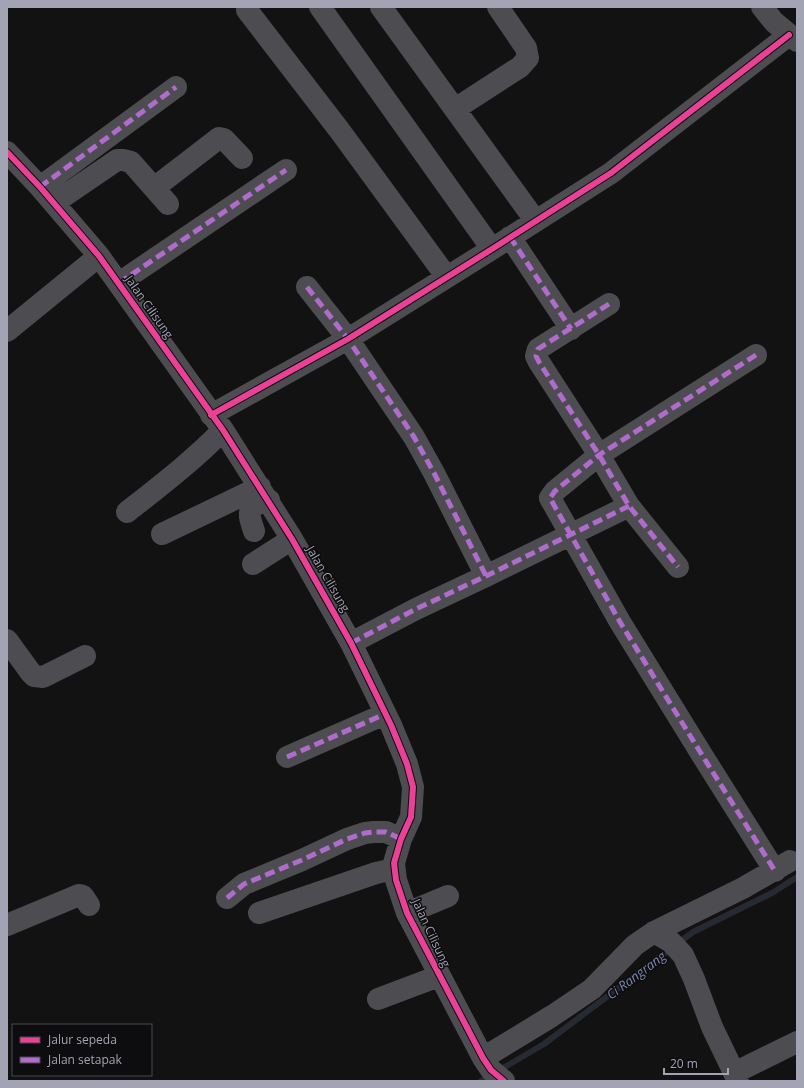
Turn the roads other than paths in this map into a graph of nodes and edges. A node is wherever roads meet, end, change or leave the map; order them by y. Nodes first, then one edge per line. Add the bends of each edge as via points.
1 (320, 7) edge
2 (381, 7) edge
3 (498, 7) edge
4 (762, 7) edge
5 (247, 10) dead end
6 (793, 38) edge
7 (176, 88) dead end
8 (455, 109) junction
9 (7, 152) edge
10 (242, 158) dead end
11 (286, 170) dead end
12 (47, 195) junction
13 (535, 220) junction
14 (510, 237) junction
15 (492, 249) junction
16 (99, 256) junction
17 (446, 276) junction
18 (119, 283) junction
19 (307, 287) dead end
20 (609, 304) dead end
21 (571, 329) junction
22 (7, 331) edge
23 (348, 339) junction
24 (756, 355) dead end
25 (217, 422) junction
26 (599, 455) junction
27 (264, 494) junction
28 (629, 506) junction
29 (127, 512) dead end
30 (254, 531) dead end
31 (162, 534) dead end
32 (570, 534) junction
33 (292, 539) junction
34 (253, 564) dead end
35 (678, 567) dead end
36 (486, 576) junction
37 (7, 640) edge
38 (352, 643) junction
39 (85, 656) dead end
40 (385, 714) junction
41 (287, 757) dead end
42 (401, 839) junction
43 (394, 869) junction
44 (448, 896) dead end
45 (226, 898) dead end
46 (89, 905) dead end
47 (259, 913) dead end
48 (407, 913) junction
49 (7, 925) edge
50 (669, 943) junction
51 (439, 976) junction
52 (378, 999) dead end
53 (797, 1042) edge
54 (492, 1070) edge
55 (736, 1077) edge

1 - 15 street
2 - 8 street
3 - 8 street via 526,48 528,58 520,67
4 - 6 street via 774,22
5 - 17 street
6 - 13 street via 611,172
7 - 12 street
8 - 13 street
9 - 12 street, Jalan Cilisung
10 - 12 street via 224,139 219,138 161,196 131,162 123,160 117,160
11 - 18 street
12 - 16 street, Jalan Cilisung
13 - 14 street
14 - 15 street
14 - 21 street
15 - 17 street
16 - 18 street, Jalan Cilisung
16 - 22 street
17 - 23 street
18 - 25 street, Jalan Cilisung
19 - 23 street
20 - 21 street
21 - 26 street via 538,349 536,356
23 - 25 street
23 - 36 street via 414,437
24 - 26 street
25 - 27 street, Jalan Cilisung
25 - 29 street via 213,441
26 - 28 street
26 - 32 street via 550,498
27 - 30 street via 250,511 249,517
27 - 31 street
27 - 33 street, Jalan Cilisung
28 - 32 street
28 - 35 street
32 - 36 street
32 - 50 street via 624,629 702,755 783,866 743,888
33 - 34 street
33 - 38 street, Jalan Cilisung
36 - 38 street
37 - 39 street via 31,673 38,677 43,678
38 - 40 street, Jalan Cilisung
40 - 41 street
40 - 42 street, Jalan Cilisung via 407,764 413,787 411,817
42 - 43 street, Jalan Cilisung
42 - 45 street via 386,832 365,833 347,838 244,884
43 - 47 street
43 - 48 street, Jalan Cilisung
44 - 48 street
46 - 49 street via 83,896 79,895
48 - 51 street, Jalan Cilisung
50 - 54 street via 635,945 592,989 552,1016
50 - 55 street via 694,979 712,1027
51 - 52 street
51 - 54 street, Jalan Cilisung
53 - 55 street

